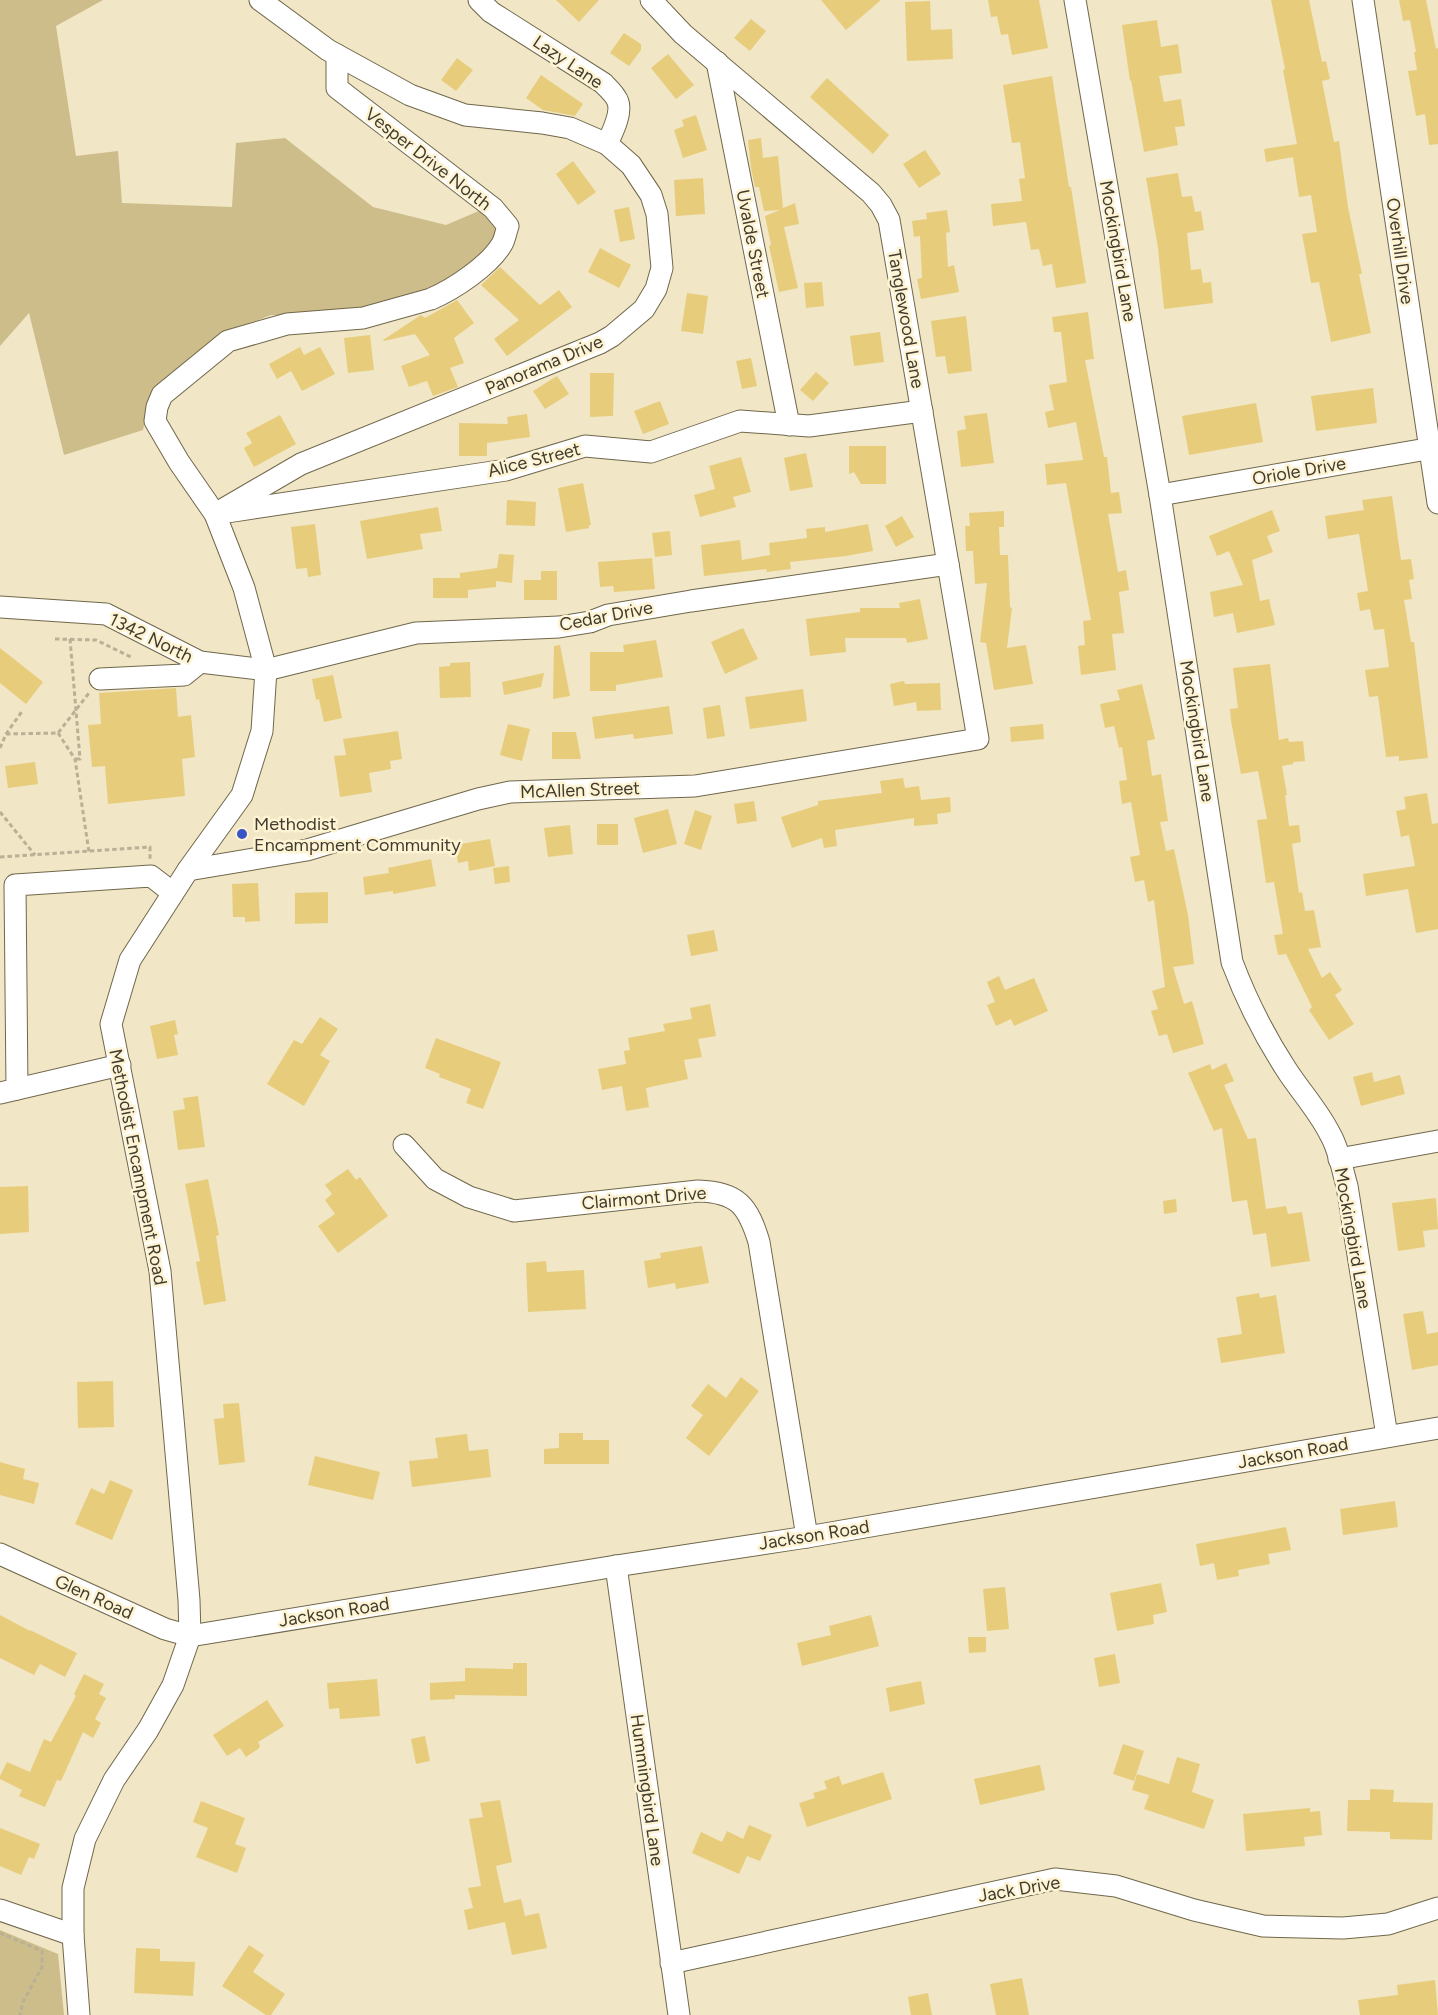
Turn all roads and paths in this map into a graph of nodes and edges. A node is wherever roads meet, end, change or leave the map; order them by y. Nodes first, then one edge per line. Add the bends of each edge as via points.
1 (260, 0) edge
2 (479, 0) edge
3 (651, 0) edge
4 (1075, 0) edge
5 (1363, 0) edge
6 (337, 56) junction
7 (717, 62) junction
8 (607, 144) junction
9 (922, 411) junction
10 (789, 425) junction
11 (160, 428) joint
12 (1433, 448) edge
13 (1160, 495) junction
14 (1438, 503) edge
15 (215, 514) junction
16 (948, 564) junction
17 (0, 607) edge
18 (55, 639) dead end
19 (70, 639) junction
20 (138, 660) dead end
21 (200, 662) junction
22 (266, 670) junction
23 (100, 679) joint
24 (23, 710) dead end
25 (76, 710) junction
26 (58, 733) junction
27 (6, 734) junction
28 (978, 739) joint
29 (0, 748) edge
30 (75, 759) junction
31 (0, 812) edge
32 (89, 852) junction
33 (35, 855) junction
34 (0, 857) edge
35 (188, 870) junction
36 (151, 876) junction
37 (173, 893) junction
38 (120, 1065) junction
39 (8, 1091) edge
40 (1438, 1141) edge
41 (404, 1145) dead end
42 (1339, 1159) junction
43 (1438, 1428) edge
44 (1387, 1436) junction
45 (807, 1537) junction
46 (0, 1554) edge
47 (616, 1566) junction
48 (190, 1636) junction
49 (1438, 1908) edge
50 (0, 1910) edge
51 (0, 1933) edge
52 (73, 1935) junction
53 (672, 1963) junction
54 (20, 2015) edge
55 (79, 2015) edge
56 (679, 2015) edge

1 - 6 street, Panorama Drive
2 - 8 street, Lazy Lane via 615,95 619,111
3 - 7 street, Tanglewood Lane
4 - 13 street, Mockingbird Lane
5 - 12 street, Overhill Drive
6 - 8 street, Panorama Drive via 410,95 465,115 561,126
6 - 11 street, Vesper Drive North via 337,88 493,208 508,226 502,244 464,281 431,299 363,318 287,324 228,341 162,395 155,421
7 - 9 street, Tanglewood Lane via 881,205 892,235
7 - 10 street, Uvalde Street
8 - 15 street, Panorama Drive via 631,165 651,195 657,214 662,268 644,309 600,343 301,464
9 - 10 street, Alice Street via 809,426
9 - 16 street, Tanglewood Lane
10 - 15 street, Alice Street via 740,421 651,452 585,446 506,470
11 - 15 street, Methodist Encampment Road
12 - 13 street, Oriole Drive
12 - 14 street, Overhill Drive
13 - 42 street, Mockingbird Lane via 1232,962 1246,999 1331,1135
15 - 22 street, Methodist Encampment Road via 244,588
16 - 22 street, Cedar Drive via 691,601 559,627 416,633
16 - 28 street, Tanglewood Lane
17 - 21 street, 1342 North via 106,614
18 - 19 path
19 - 20 path via 96,640
19 - 25 path
21 - 22 street, 1342 North
21 - 23 street via 184,675
22 - 35 street, Methodist Encampment Road via 262,732 242,795
23 - 25 path
24 - 27 path
25 - 26 path
25 - 30 path via 81,759
26 - 27 path
26 - 30 path
27 - 29 path
28 - 35 street, McAllen Street via 695,786 510,792 307,850
30 - 32 path
31 - 33 path
32 - 33 path
32 - 36 path via 150,847
33 - 34 path
35 - 37 street, Methodist Encampment Road
36 - 37 street
36 - 39 street via 15,885
37 - 38 street, Methodist Encampment Road via 130,960 111,1024
38 - 39 street
38 - 48 street, Methodist Encampment Road via 160,1271
40 - 42 street
41 - 45 street, Clairmont Drive via 435,1179 469,1197 514,1211 698,1191 722,1194 742,1204 753,1221 759,1242
42 - 44 street, Mockingbird Lane via 1347,1186
43 - 44 street, Jackson Road
44 - 45 street, Jackson Road
45 - 47 street, Jackson Road
46 - 48 street, Glen Road via 165,1629
47 - 48 street, Jackson Road
47 - 53 street, Hummingbird Lane
48 - 52 street, Methodist Encampment Road via 173,1684 114,1780 85,1839 73,1888
49 - 53 street, Jack Drive via 1388,1924 1343,1928 1263,1926 1116,1886 1055,1879
50 - 52 street
51 - 54 path via 42,1951 42,1967 22,2002
52 - 55 street, Methodist Encampment Road
53 - 56 street, Hummingbird Lane

